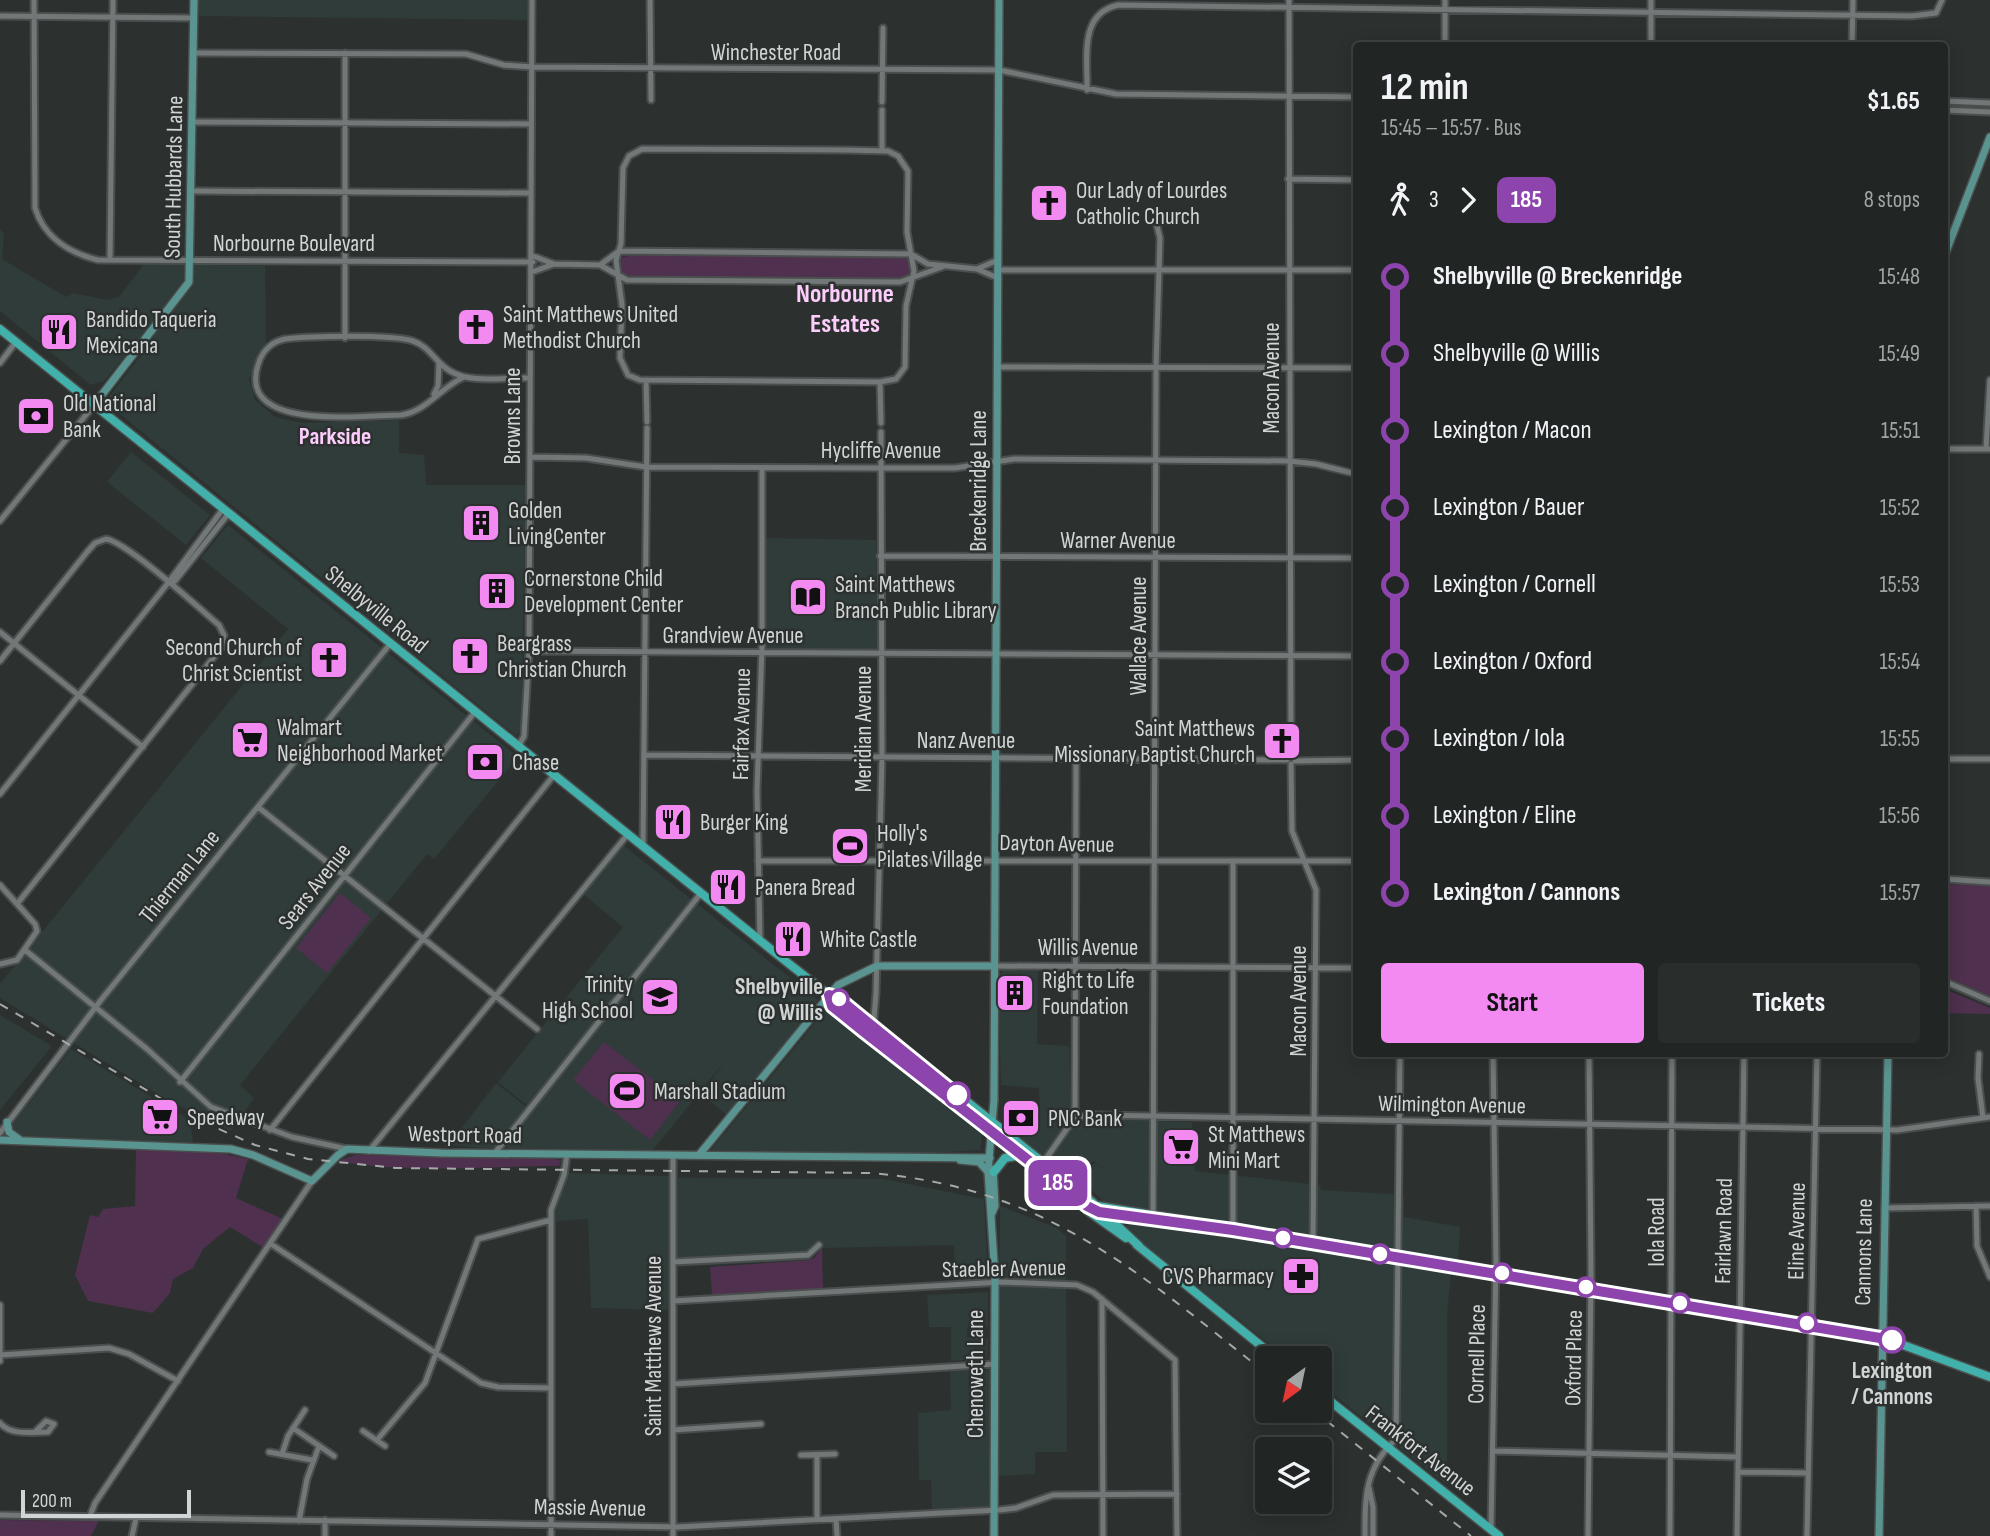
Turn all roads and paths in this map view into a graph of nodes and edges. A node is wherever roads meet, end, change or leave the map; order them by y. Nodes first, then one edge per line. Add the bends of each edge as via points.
1 (34, 0) edge
2 (113, 0) edge
3 (194, 0) edge
4 (532, 0) edge
5 (650, 0) edge
6 (999, 0) edge
7 (1289, 0) edge
8 (1445, 0) edge
9 (1651, 0) edge
10 (1853, 0) edge
11 (1942, 0) edge
12 (1289, 8) junction
13 (1445, 10) junction
14 (1651, 13) junction
15 (0, 16) edge
16 (34, 16) junction
17 (113, 16) junction
18 (1852, 16) junction
19 (193, 18) junction
20 (883, 27) dead end
21 (1444, 42) edge
22 (1651, 42) edge
23 (1852, 42) edge
24 (194, 53) junction
25 (345, 53) junction
26 (532, 67) junction
27 (649, 68) junction
28 (882, 69) junction
29 (999, 70) junction
30 (1087, 90) junction
31 (1289, 96) junction
32 (1353, 97) edge
33 (651, 100) dead end
34 (1948, 101) edge
35 (882, 102) dead end
36 (1990, 103) edge
37 (883, 110) dead end
38 (1948, 110) edge
39 (1990, 112) edge
40 (193, 122) junction
41 (346, 122) junction
42 (531, 124) junction
43 (1990, 137) edge
44 (882, 151) junction
45 (1288, 179) junction
46 (1353, 180) edge
47 (192, 191) junction
48 (345, 192) junction
49 (531, 192) junction
50 (1156, 222) dead end
51 (1948, 247) edge
52 (619, 251) junction
53 (911, 254) junction
54 (533, 259) junction
55 (110, 260) junction
56 (998, 260) junction
57 (192, 261) junction
58 (345, 261) junction
59 (554, 264) junction
60 (600, 265) junction
61 (942, 268) junction
62 (977, 269) junction
63 (1353, 270) edge
64 (1158, 271) junction
65 (1288, 271) junction
66 (532, 272) junction
67 (998, 274) junction
68 (618, 278) junction
69 (912, 280) junction
70 (0, 329) edge
71 (345, 338) junction
72 (16, 342) junction
73 (0, 363) edge
74 (439, 363) junction
75 (998, 367) junction
76 (1156, 367) junction
77 (1288, 368) junction
78 (1353, 368) edge
79 (464, 377) junction
80 (529, 379) junction
81 (646, 380) junction
82 (1990, 380) edge
83 (880, 382) junction
84 (432, 399) junction
85 (94, 405) junction
86 (881, 423) dead end
87 (881, 432) dead end
88 (1948, 449) edge
89 (1988, 449) edge
90 (530, 457) junction
91 (1156, 461) junction
92 (1289, 461) junction
93 (997, 462) junction
94 (646, 467) junction
95 (762, 468) junction
96 (879, 468) junction
97 (1353, 473) edge
98 (226, 511) junction
99 (0, 521) edge
100 (880, 556) junction
101 (996, 557) junction
102 (1156, 558) junction
103 (1290, 558) junction
104 (1353, 558) edge
105 (168, 583) junction
106 (0, 632) edge
107 (14, 643) junction
108 (390, 644) junction
109 (529, 651) junction
110 (644, 653) junction
111 (761, 653) junction
112 (881, 654) junction
113 (996, 655) junction
114 (1155, 655) junction
115 (1289, 656) junction
116 (1353, 656) edge
117 (0, 661) edge
118 (79, 695) junction
119 (475, 712) junction
120 (143, 747) junction
121 (518, 747) junction
122 (644, 755) junction
123 (759, 756) junction
124 (882, 758) junction
125 (995, 758) junction
126 (1076, 759) junction
127 (1155, 759) junction
128 (1948, 759) edge
129 (1990, 759) edge
130 (1291, 760) junction
131 (1353, 760) edge
132 (554, 775) junction
133 (0, 794) edge
134 (258, 807) junction
135 (628, 834) junction
136 (643, 847) junction
137 (758, 860) junction
138 (878, 861) junction
139 (995, 861) junction
140 (1233, 861) junction
141 (1353, 861) edge
142 (1075, 862) junction
143 (1154, 862) junction
144 (1306, 862) junction
145 (345, 877) junction
146 (1948, 879) edge
147 (1990, 882) edge
148 (0, 885) edge
149 (701, 893) junction
150 (18, 904) junction
151 (422, 940) junction
152 (760, 940) junction
153 (25, 950) junction
154 (0, 964) edge
155 (877, 965) junction
156 (994, 966) junction
157 (1075, 967) junction
158 (1154, 967) junction
159 (1235, 968) junction
160 (1316, 968) junction
161 (1353, 968) edge
162 (1948, 983) edge
163 (829, 995) junction
164 (495, 998) junction
165 (1990, 1001) edge
166 (96, 1007) junction
167 (870, 1024) junction
168 (537, 1029) dead end
169 (1979, 1054) dead end
170 (1400, 1057) edge
171 (1493, 1057) edge
172 (1589, 1057) edge
173 (1672, 1057) edge
174 (1744, 1057) edge
175 (1817, 1057) edge
176 (1888, 1057) edge
177 (180, 1082) junction
178 (1075, 1117) junction
179 (1154, 1117) junction
180 (1234, 1117) junction
181 (1987, 1117) edge
182 (1315, 1118) junction
183 (1399, 1120) junction
184 (7, 1122) junction
185 (1494, 1122) junction
186 (1590, 1124) junction
187 (1672, 1126) junction
188 (992, 1127) junction
189 (1743, 1127) junction
190 (1816, 1129) junction
191 (270, 1130) junction
192 (1886, 1130) junction
193 (0, 1133) edge
194 (384, 1135) junction
195 (0, 1140) edge
196 (23, 1141) junction
197 (347, 1149) junction
198 (369, 1151) junction
199 (387, 1152) junction
200 (494, 1154) junction
201 (568, 1154) junction
202 (673, 1155) junction
203 (699, 1155) junction
204 (1021, 1156) junction
205 (949, 1158) junction
206 (990, 1160) junction
207 (1040, 1166) junction
208 (991, 1172) junction
209 (312, 1181) junction
210 (1096, 1206) junction
211 (1976, 1206) junction
212 (1990, 1206) edge
213 (1884, 1208) junction
214 (1104, 1213) junction
215 (1129, 1216) junction
216 (1153, 1217) junction
217 (551, 1220) junction
218 (1233, 1230) junction
219 (1125, 1232) junction
220 (1313, 1243) junction
221 (271, 1244) junction
222 (819, 1245) dead end
223 (1139, 1246) junction
224 (1398, 1257) junction
225 (673, 1262) junction
226 (1495, 1272) junction
227 (1990, 1277) edge
228 (995, 1283) junction
229 (1591, 1288) junction
230 (1101, 1299) junction
231 (673, 1301) junction
232 (1674, 1301) junction
233 (0, 1305) edge
234 (1117, 1312) junction
235 (1739, 1312) junction
236 (1104, 1318) junction
237 (1811, 1324) junction
238 (1882, 1337) junction
239 (1261, 1346) edge
240 (435, 1354) junction
241 (0, 1355) edge
242 (0, 1361) edge
243 (995, 1364) junction
244 (1990, 1377) edge
245 (178, 1381) junction
246 (673, 1384) junction
247 (550, 1388) junction
248 (1332, 1403) edge
249 (305, 1410) dead end
250 (761, 1424) dead end
251 (1, 1425) edge
252 (293, 1428) junction
253 (673, 1430) junction
254 (363, 1431) dead end
255 (35, 1432) dead end
256 (377, 1440) junction
257 (319, 1446) junction
258 (384, 1446) dead end
259 (1387, 1447) junction
260 (1493, 1451) junction
261 (268, 1452) dead end
262 (282, 1454) junction
263 (835, 1454) dead end
264 (1589, 1454) junction
265 (334, 1455) dead end
266 (801, 1455) dead end
267 (817, 1455) junction
268 (1671, 1456) junction
269 (1738, 1457) junction
270 (312, 1460) junction
271 (1738, 1472) junction
272 (1808, 1473) junction
273 (1369, 1488) junction
274 (1103, 1494) junction
275 (1177, 1494) junction
276 (995, 1510) junction
277 (0, 1515) edge
278 (90, 1516) junction
279 (136, 1518) junction
280 (836, 1519) junction
281 (325, 1520) junction
282 (817, 1520) junction
283 (299, 1521) junction
284 (551, 1524) junction
285 (673, 1527) junction
286 (1491, 1529) junction
287 (1373, 1533) edge
288 (132, 1536) edge
289 (325, 1536) edge
290 (551, 1536) edge
291 (673, 1536) edge
292 (837, 1536) edge
293 (994, 1536) edge
294 (1103, 1536) edge
295 (1177, 1536) edge
296 (1365, 1536) edge
297 (1499, 1536) edge
298 (1588, 1536) edge
299 (1670, 1536) edge
300 (1737, 1536) edge
301 (1807, 1536) edge
302 (1879, 1536) edge

1 - 16 street, Norbourne Boulevard
2 - 17 street
3 - 19 main road, South Hubbards Lane
4 - 26 street, Browns Lane
5 - 27 street
6 - 29 main road, Breckenridge Lane
7 - 12 street, Macon Avenue
8 - 13 street
9 - 14 street
10 - 18 street
11 - 18 street via 1939,11 1930,16
12 - 13 street
12 - 30 street via 1108,8 1094,19 1088,33
12 - 31 street, Macon Avenue
13 - 14 street
13 - 21 street
14 - 18 street
14 - 22 street
15 - 16 street
16 - 17 street
16 - 55 street, Norbourne Boulevard via 35,208 62,245 86,257
17 - 19 street
17 - 55 street
18 - 23 street
19 - 24 main road, South Hubbards Lane
20 - 28 street
24 - 25 street, Winchester Road
24 - 40 main road, South Hubbards Lane
25 - 26 street, Winchester Road via 466,54
25 - 41 street
26 - 27 street, Winchester Road
26 - 42 street, Browns Lane
27 - 28 street, Winchester Road
27 - 33 street
28 - 29 street, Winchester Road
28 - 35 street
29 - 30 street, Winchester Road
29 - 56 main road, Breckenridge Lane
30 - 31 street, Winchester Road
31 - 32 street, Winchester Road
31 - 45 street, Macon Avenue
34 - 36 street
37 - 44 street
38 - 39 street
40 - 41 street
40 - 47 main road, South Hubbards Lane
41 - 42 street
41 - 48 street
42 - 49 street, Browns Lane
43 - 51 main road
44 - 52 street via 642,149 629,156 622,175
44 - 53 street via 898,156 908,171 906,232
45 - 46 street
45 - 65 street, Macon Avenue
47 - 48 street
47 - 57 main road, South Hubbards Lane
48 - 49 street
48 - 58 street
49 - 54 street, Browns Lane
50 - 64 street, Wallace Avenue
52 - 53 street
52 - 60 street
52 - 68 street
53 - 61 street
53 - 69 street via 915,263
54 - 58 street, Norbourne Boulevard
54 - 59 street, Norbourne Boulevard
54 - 66 street, Browns Lane
55 - 57 street, Norbourne Boulevard
56 - 62 street
56 - 67 main road, Breckenridge Lane
57 - 58 street, Norbourne Boulevard
57 - 85 main road, South Hubbards Lane via 186,289
58 - 71 street
59 - 60 street, Norbourne Boulevard
59 - 66 street, Norbourne Boulevard
60 - 68 street
61 - 62 street
61 - 69 street
62 - 67 street
63 - 65 street
64 - 65 street
64 - 67 street
64 - 76 street, Wallace Avenue
65 - 77 street, Macon Avenue
66 - 80 street, Browns Lane
67 - 75 main road, Breckenridge Lane
68 - 69 street
68 - 81 street via 622,365 632,378
69 - 83 street via 903,371 892,381
70 - 72 main road, Shelbyville Road
71 - 74 street via 413,341
71 - 84 street via 285,339 266,350 258,364 256,384 263,401 291,414 401,415 418,411
72 - 73 street
72 - 85 main road, Shelbyville Road
74 - 79 street
74 - 84 street
75 - 76 street
75 - 93 main road, Breckenridge Lane
76 - 77 street
76 - 91 street, Wallace Avenue
77 - 78 street
77 - 92 street, Macon Avenue
79 - 80 street
79 - 84 street
80 - 90 street, Browns Lane
81 - 83 street
81 - 94 street
82 - 89 street
83 - 86 street
85 - 98 main road, Shelbyville Road
85 - 99 street
87 - 96 street, Meridian Avenue
88 - 89 street
90 - 94 street, Hycliffe Avenue via 586,458
90 - 109 street, Browns Lane
91 - 92 street, Hycliffe Avenue
91 - 93 street, Hycliffe Avenue
91 - 102 street, Wallace Avenue
92 - 97 street, Hycliffe Avenue
92 - 103 street, Macon Avenue
93 - 96 street, Hycliffe Avenue via 955,468
93 - 101 main road, Breckenridge Lane
94 - 95 street, Hycliffe Avenue
94 - 110 street
95 - 96 street, Hycliffe Avenue
95 - 111 street, Fairfax Avenue
96 - 100 street, Meridian Avenue
98 - 105 street via 175,581
98 - 108 main road, Shelbyville Road
100 - 101 street, Warner Avenue
100 - 112 street, Meridian Avenue
101 - 102 street, Warner Avenue
101 - 113 main road, Breckenridge Lane
102 - 103 street, Warner Avenue
102 - 114 street, Wallace Avenue
103 - 104 street, Warner Avenue
103 - 115 street, Macon Avenue
105 - 107 street via 113,540 98,541
105 - 118 street
105 - 120 street via 219,625 225,638
106 - 107 street
107 - 117 street
107 - 118 street
108 - 119 main road, Shelbyville Road
108 - 134 street, Thierman Lane
109 - 110 street, Grandview Avenue
109 - 121 street, Browns Lane via 524,736
110 - 111 street, Grandview Avenue
110 - 122 street
111 - 112 street, Grandview Avenue
111 - 123 street, Fairfax Avenue
112 - 113 street, Grandview Avenue
112 - 124 street, Meridian Avenue
113 - 114 street, Grandview Avenue
113 - 125 main road, Breckenridge Lane
114 - 115 street, Grandview Avenue
114 - 127 street, Wallace Avenue
115 - 116 street, Grandview Avenue
115 - 130 street, Macon Avenue
118 - 120 street
118 - 133 street
119 - 121 main road, Shelbyville Road
119 - 145 street, Sears Avenue
120 - 150 street
121 - 132 main road, Shelbyville Road
122 - 123 street, Nanz Avenue
122 - 136 street
123 - 124 street, Nanz Avenue
123 - 137 street, Fairfax Avenue
124 - 125 street, Nanz Avenue
124 - 138 street, Meridian Avenue
125 - 126 street, Nanz Avenue
125 - 139 main road, Breckenridge Lane
126 - 127 street, Nanz Avenue
126 - 142 street
127 - 130 street, Nanz Avenue
127 - 143 street, Wallace Avenue
128 - 129 street
130 - 131 street, Nanz Avenue
130 - 144 street, Macon Avenue via 1292,831
132 - 135 main road, Shelbyville Road
132 - 151 street
134 - 145 street
134 - 166 street, Thierman Lane
135 - 136 main road, Shelbyville Road
135 - 164 street
136 - 149 main road, Shelbyville Road
137 - 138 street, Dayton Avenue
137 - 152 street, Fairfax Avenue
138 - 139 street, Dayton Avenue
138 - 155 street, Meridian Avenue
139 - 142 street, Dayton Avenue
139 - 156 main road, Breckenridge Lane
140 - 143 street, Dayton Avenue
140 - 144 street, Dayton Avenue
140 - 159 street
141 - 144 street, Dayton Avenue
142 - 143 street, Dayton Avenue
142 - 157 street
143 - 158 street, Wallace Avenue
144 - 160 street, Macon Avenue via 1316,890
145 - 151 street
145 - 177 street, Sears Avenue
146 - 147 street
148 - 150 street
149 - 152 main road, Shelbyville Road
149 - 200 street
150 - 153 street via 37,928
151 - 164 street
151 - 191 street
152 - 163 main road, Shelbyville Road
153 - 154 street via 14,962
153 - 166 street
155 - 156 main road, Willis Avenue
155 - 163 main road, Willis Avenue via 838,985
155 - 167 street, Meridian Avenue
156 - 157 street, Willis Avenue
156 - 188 main road, Breckenridge Lane
157 - 158 street, Willis Avenue
157 - 178 street
158 - 159 street, Willis Avenue
158 - 179 street, Wallace Avenue
159 - 160 street, Willis Avenue
159 - 180 street
160 - 161 street, Willis Avenue
160 - 182 street, Macon Avenue
162 - 165 street
163 - 167 main road, Shelbyville Road
163 - 188 main road, Shelbyville Road via 832,1006
163 - 203 main road
164 - 168 street
164 - 194 street
166 - 177 street
166 - 184 street, Thierman Lane
167 - 188 main road, Shelbyville Road
169 - 181 street via 1978,1078
170 - 183 street
171 - 185 street, Cornell Place
172 - 186 street, Oxford Place
173 - 187 street, Iola Road
174 - 189 street, Fairlawn Road
175 - 190 street, Eline Avenue
176 - 192 main road, Cannons Lane
177 - 191 street via 211,1107
178 - 179 street, Wilmington Avenue
178 - 207 street
179 - 180 street, Wilmington Avenue
179 - 216 street, Wallace Avenue
180 - 182 street, Wilmington Avenue
180 - 218 street
181 - 192 street, Wilmington Avenue
182 - 183 street, Wilmington Avenue
182 - 220 street, Macon Avenue
183 - 185 street, Wilmington Avenue
183 - 224 street
184 - 193 street, Thierman Lane
184 - 196 main road via 9,1132
185 - 186 street, Wilmington Avenue
185 - 226 street, Cornell Place
186 - 187 street, Wilmington Avenue
186 - 229 street, Oxford Place
187 - 189 street, Wilmington Avenue
187 - 232 street, Iola Road
188 - 204 main road, Shelbyville Road
188 - 206 main road, Chenoweth Lane
188 - 207 main road, Shelbyville Road
189 - 190 street, Wilmington Avenue
189 - 235 street, Fairlawn Road
190 - 192 street, Wilmington Avenue
190 - 237 street, Eline Avenue
191 - 197 street
192 - 213 main road, Cannons Lane
194 - 198 street
194 - 199 street
195 - 196 main road
196 - 209 main road via 231,1149
197 - 198 main road, Westport Road
197 - 209 main road
198 - 199 main road, Westport Road
199 - 200 main road, Westport Road
200 - 201 main road, Westport Road
201 - 202 main road, Westport Road
201 - 217 street via 552,1202
202 - 203 main road, Westport Road
202 - 225 street, Saint Matthews Avenue
203 - 205 main road, Westport Road
204 - 207 main road, Shelbyville Road
204 - 208 main road via 1004,1158
205 - 206 main road, Westport Road
205 - 208 main road, Westport Road via 979,1162
206 - 208 main road, Chenoweth Lane
207 - 210 main road
207 - 214 main road via 1087,1206
207 - 223 main road via 1077,1203
208 - 228 main road, Chenoweth Lane
209 - 221 street
210 - 214 main road
210 - 216 main road
211 - 212 street
211 - 213 street
211 - 227 street via 1977,1246
213 - 238 main road, Cannons Lane
214 - 215 main road
214 - 219 main road
215 - 216 main road
215 - 219 main road
216 - 218 main road
217 - 240 street via 478,1238
217 - 247 street
218 - 220 main road
219 - 223 main road
220 - 224 main road
221 - 240 street
221 - 245 street
222 - 225 street via 808,1255
223 - 239 main road
224 - 226 main road
224 - 259 street via 1396,1439
225 - 231 street, Saint Matthews Avenue
226 - 229 main road
226 - 260 street, Cornell Place
228 - 230 street, Staebler Avenue via 1077,1284
228 - 231 street, Staebler Avenue
228 - 243 main road, Chenoweth Lane
229 - 232 main road
229 - 264 street, Oxford Place
230 - 234 street, Staebler Avenue
230 - 236 street
231 - 246 street, Saint Matthews Avenue
232 - 235 main road
232 - 268 street, Iola Road
233 - 241 street
234 - 236 street
234 - 275 street, Staebler Avenue via 1175,1360
235 - 237 main road
235 - 269 street, Fairlawn Road
236 - 274 street
237 - 238 main road
237 - 272 street, Eline Avenue
238 - 244 main road
238 - 302 main road, Cannons Lane
240 - 247 street via 486,1385
240 - 256 street via 425,1383
241 - 242 street
241 - 245 street via 108,1348 129,1354
243 - 246 street
243 - 276 main road, Chenoweth Lane
245 - 278 street
246 - 253 street, Saint Matthews Avenue
247 - 284 street
248 - 259 main road, Frankfort Avenue
249 - 252 street
250 - 253 street
251 - 255 street
252 - 257 street
252 - 262 street
253 - 285 street, Saint Matthews Avenue
254 - 256 street
256 - 258 street
257 - 265 street
257 - 270 street
259 - 273 street via 1372,1468
259 - 286 main road, Frankfort Avenue
260 - 264 street
260 - 286 street, Cornell Place
261 - 262 street
262 - 270 street
263 - 267 street
264 - 268 street
264 - 298 street, Oxford Place
266 - 267 street
267 - 282 street
268 - 269 street
268 - 299 street, Iola Road
269 - 271 street, Fairlawn Road
270 - 283 street
271 - 272 street
271 - 300 street, Fairlawn Road
272 - 301 street, Eline Avenue
273 - 287 street
273 - 296 street
274 - 275 street, Massie Avenue
274 - 276 street, Massie Avenue via 1054,1495
274 - 294 street
275 - 295 street, Staebler Avenue
276 - 280 street, Massie Avenue
276 - 293 main road, Chenoweth Lane
277 - 278 street, Massie Avenue
278 - 279 street, Massie Avenue
279 - 283 street, Massie Avenue
279 - 288 street
280 - 282 street, Massie Avenue
280 - 292 street
281 - 283 street, Massie Avenue
281 - 284 street, Massie Avenue
281 - 289 street
282 - 285 street, Massie Avenue
284 - 285 street, Massie Avenue
284 - 290 street
285 - 291 street, Saint Matthews Avenue
286 - 297 main road, Frankfort Avenue

